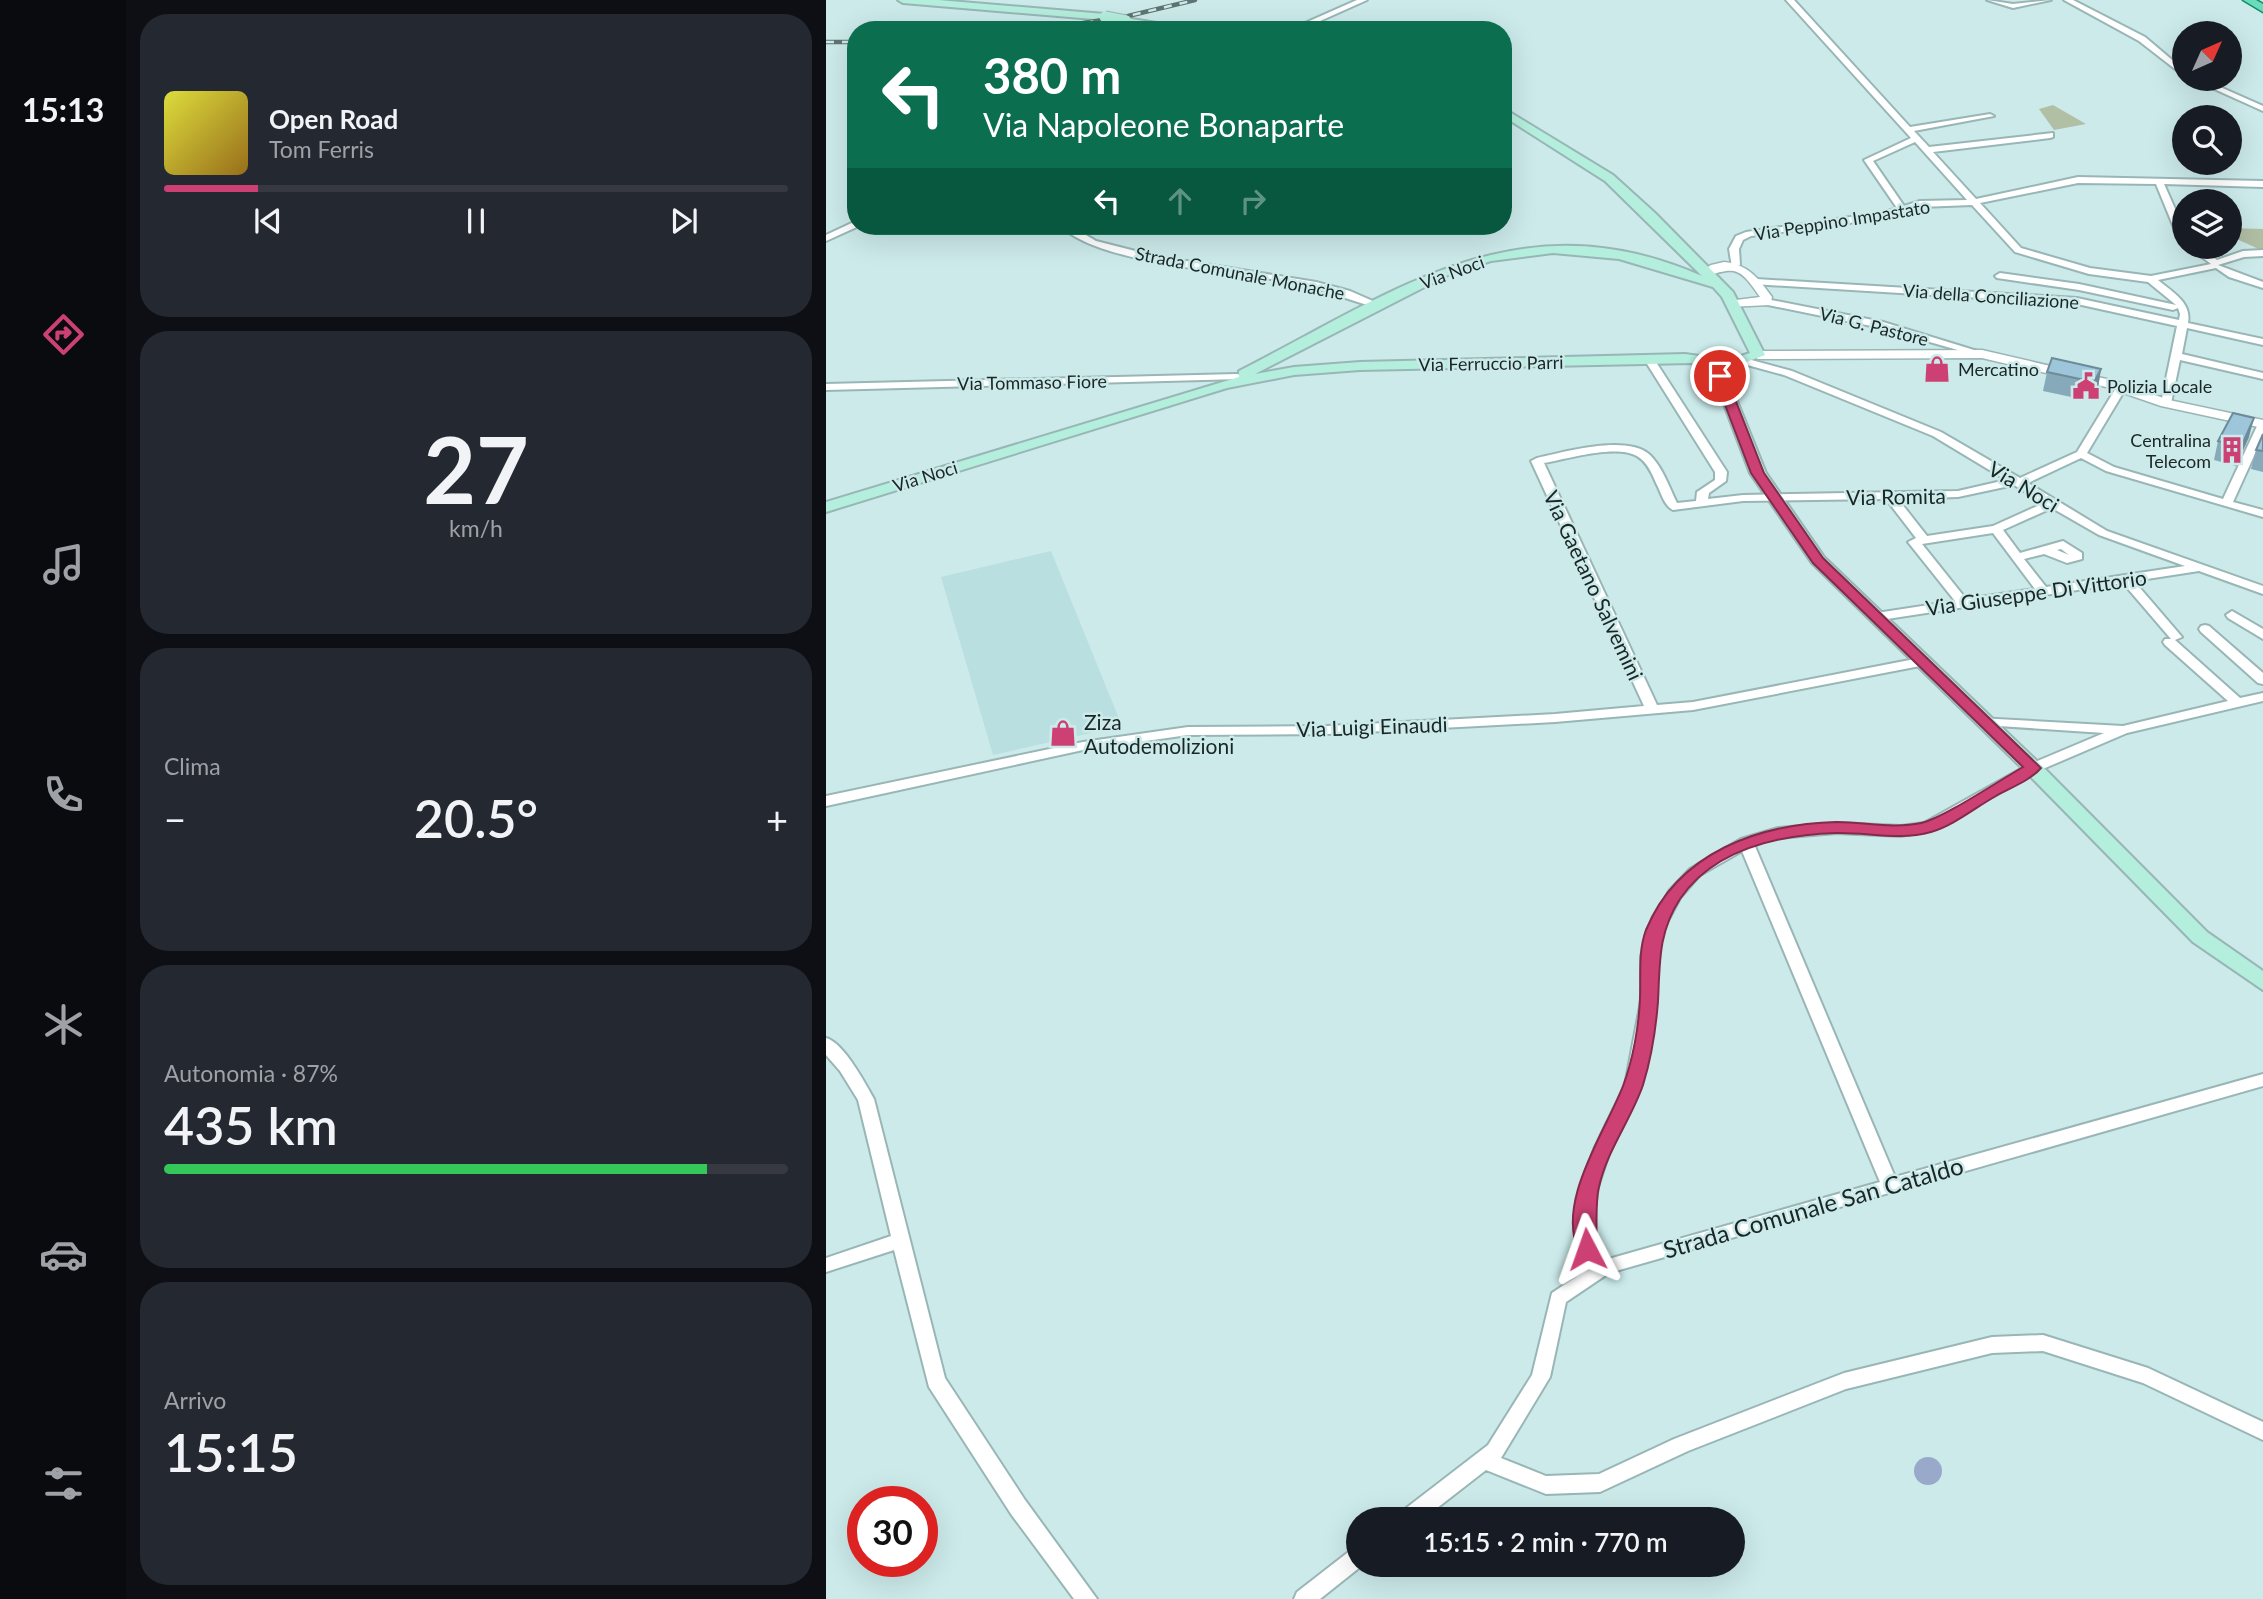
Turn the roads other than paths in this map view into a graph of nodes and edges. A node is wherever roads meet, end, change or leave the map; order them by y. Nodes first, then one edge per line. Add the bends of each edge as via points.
1 (903, 0) edge
2 (1363, 0) edge
3 (1790, 0) edge
4 (1991, 0) edge
5 (2047, 0) edge
6 (2068, 0) edge
7 (2248, 0) edge
8 (2263, 9) edge
9 (1132, 21) edge
10 (1314, 21) edge
11 (2172, 64) edge
12 (2223, 91) edge
13 (2263, 109) edge
14 (1990, 116) dead end
15 (1512, 117) edge
16 (1910, 129) junction
17 (2050, 135) dead end
18 (1917, 138) junction
19 (1928, 150) junction
20 (2159, 182) junction
21 (2263, 184) edge
22 (1972, 202) junction
23 (1902, 209) junction
24 (2172, 212) edge
25 (1662, 227) junction
26 (847, 228) edge
27 (1076, 235) edge
28 (826, 238) edge
29 (2263, 253) edge
30 (1610, 254) junction
31 (2209, 259) edge
32 (1735, 265) junction
33 (2217, 265) junction
34 (2089, 271) junction
35 (1704, 273) junction
36 (2000, 276) dead end
37 (2151, 279) junction
38 (1756, 282) junction
39 (2263, 285) edge
40 (2079, 287) junction
41 (1723, 291) junction
42 (2070, 300) junction
43 (1766, 302) junction
44 (1732, 304) junction
45 (1377, 305) junction
46 (2173, 307) dead end
47 (2182, 324) junction
48 (1909, 333) junction
49 (1320, 336) junction
50 (2263, 342) edge
51 (1914, 353) junction
52 (1982, 354) junction
53 (2176, 356) junction
54 (1685, 358) junction
55 (1649, 359) junction
56 (1745, 360) junction
57 (1360, 366) junction
58 (1720, 376) junction
59 (2263, 376) edge
60 (1231, 380) junction
61 (826, 387) edge
62 (2121, 388) junction
63 (2166, 403) junction
64 (2263, 424) edge
65 (2081, 454) junction
66 (1537, 461) joint
67 (2017, 482) junction
68 (1890, 496) junction
69 (1775, 499) junction
70 (1702, 502) junction
71 (2053, 503) junction
72 (2226, 503) junction
73 (826, 507) edge
74 (2263, 514) edge
75 (1996, 529) junction
76 (1919, 541) junction
77 (2046, 550) dead end
78 (2017, 558) junction
79 (2198, 568) junction
80 (2126, 579) junction
81 (2263, 590) edge
82 (2043, 592) junction
83 (1962, 603) junction
84 (2232, 615) dead end
85 (1874, 617) junction
86 (2206, 629) dead end
87 (2263, 635) edge
88 (1920, 662) junction
89 (2263, 680) edge
90 (2261, 699) edge
91 (2239, 704) junction
92 (1652, 709) junction
93 (1983, 721) junction
94 (2123, 730) junction
95 (2033, 768) junction
96 (826, 801) edge
97 (1746, 842) junction
98 (2263, 982) edge
99 (826, 1044) edge
100 (2263, 1080) edge
101 (1890, 1185) junction
102 (902, 1240) junction
103 (826, 1265) edge
104 (1591, 1276) junction
105 (2263, 1431) edge
106 (1485, 1460) junction
107 (1424, 1507) edge
108 (1346, 1566) edge
109 (1087, 1599) edge
110 (1304, 1599) edge

1 - 9 main road, bridge
2 - 10 street
3 - 16 street
4 - 5 street via 2013,6
6 - 11 street via 2142,39
7 - 8 main road
12 - 13 street
14 - 16 street
15 - 25 main road via 1609,178
16 - 18 street
17 - 19 street
18 - 19 street
18 - 23 street via 1868,160
19 - 22 street
20 - 21 street, Via Peppino Impastato
20 - 22 street, Via Peppino Impastato via 2078,180
20 - 24 street
22 - 23 street, Via Peppino Impastato
22 - 34 street via 2018,250
23 - 32 street, Via Peppino Impastato via 1749,234 1739,238 1734,249
25 - 30 main road via 1663,248
25 - 35 main road
26 - 28 street
27 - 45 street, Strada Comunale Monache via 1083,241 1160,261 1320,285
29 - 33 street via 2242,254
30 - 41 main road, Via Noci via 1666,265
30 - 45 main road, Via Noci via 1528,252 1459,265
31 - 33 street
32 - 35 street via 1716,266
32 - 38 street
33 - 37 street
33 - 39 street
34 - 37 street
34 - 40 street
35 - 41 main road
36 - 40 street
37 - 47 street via 2181,304
38 - 42 street, Via della Conciliazione
38 - 43 street
40 - 42 street
40 - 46 street
41 - 44 main road
42 - 47 street, Via della Conciliazione
43 - 44 street
43 - 48 street, Via G. Pastore
44 - 56 main road
45 - 49 main road, Via Noci
47 - 50 street, Via della Conciliazione
47 - 53 street
48 - 51 street
48 - 52 street, Via G. Pastore
49 - 57 main road via 1316,349 1324,356
49 - 60 main road, Via Noci
51 - 52 street
51 - 56 street
52 - 62 street
53 - 59 street
53 - 63 street
54 - 55 main road, Via Ferruccio Parri
54 - 56 main road, Via Ferruccio Parri
54 - 58 main road
55 - 57 main road, Via Ferruccio Parri
55 - 70 street via 1721,472 1720,481 1703,492
56 - 58 main road
56 - 67 street, Via Noci via 1937,434
57 - 60 main road, Via Ferruccio Parri
58 - 69 main road via 1758,473
60 - 61 street, Via Tommaso Fiore
60 - 73 main road, Via Noci
62 - 63 street
62 - 65 street
63 - 64 street
64 - 72 street
65 - 67 street, Via Romita
65 - 72 street via 2110,469
66 - 70 street, Via Romita via 1613,449 1635,451 1647,458 1673,507
66 - 92 street, Via Gaetano Salvemini
67 - 68 street, Via Romita via 1958,494
67 - 71 street, Via Noci
68 - 69 street, Via Romita
68 - 76 street
69 - 70 street, Via Romita
69 - 85 main road via 1818,561
71 - 75 street
71 - 79 street, Via Noci via 2103,533
72 - 74 street
75 - 76 street
75 - 78 street
76 - 83 street
77 - 78 street
78 - 82 street
79 - 80 street, Via Giuseppe Di Vittorio
79 - 81 street, Via Noci
80 - 82 street, Via Giuseppe Di Vittorio
80 - 91 street via 2173,640
82 - 83 street, Via Giuseppe Di Vittorio
83 - 85 street, Via Giuseppe Di Vittorio
84 - 87 street
85 - 88 main road
86 - 89 street
88 - 92 street, Via Luigi Einaudi via 1693,706
88 - 93 main road
90 - 91 street
91 - 94 street
92 - 96 street, Via Luigi Einaudi via 1327,730 1188,731 1083,746
93 - 94 street
93 - 95 main road
94 - 95 street
95 - 97 street via 1928,827 1901,831 1806,829
95 - 98 main road via 2200,937
97 - 101 street
97 - 104 street via 1695,872 1655,930 1649,957 1649,1001 1633,1085 1589,1187 1584,1222
99 - 102 street via 866,1099
100 - 101 street, Strada Comunale San Cataldo
101 - 104 street, Strada Comunale San Cataldo via 1604,1267
102 - 103 street
102 - 109 street via 936,1381 1018,1507
104 - 106 street, Strada Comunale San Cataldo via 1558,1297 1541,1377
105 - 106 street via 2148,1376 2043,1343 1992,1345 1844,1381 1681,1445 1600,1483 1546,1485
106 - 107 street, Strada Comunale San Cataldo
108 - 110 street

